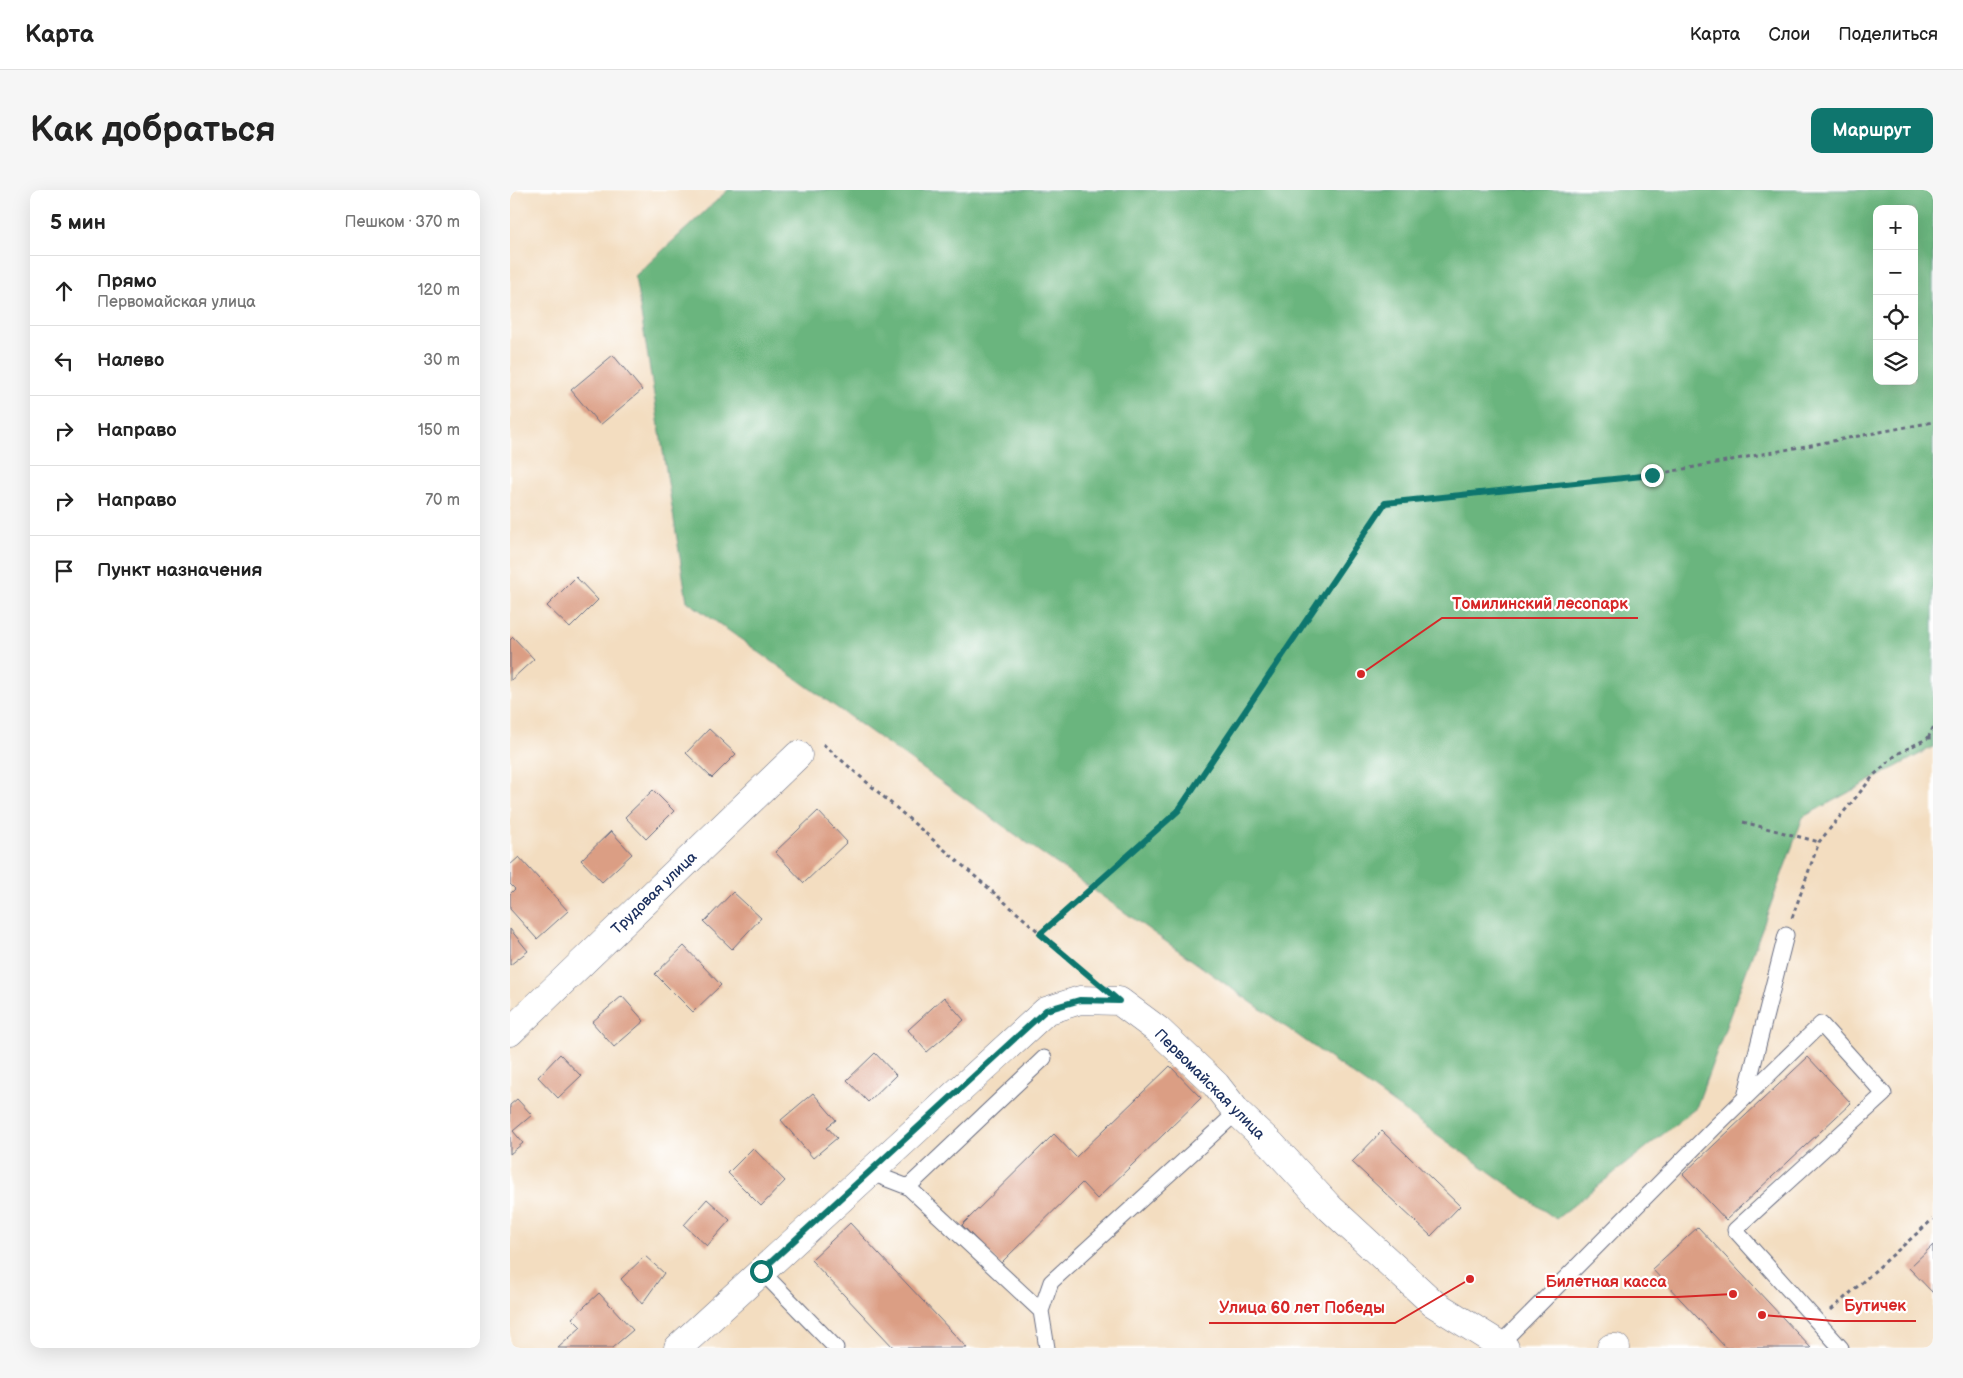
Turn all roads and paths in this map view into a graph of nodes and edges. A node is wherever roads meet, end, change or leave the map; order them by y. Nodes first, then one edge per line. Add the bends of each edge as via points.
1 (1933, 422) edge
2 (1933, 728) edge
3 (1928, 738) junction
4 (1933, 738) edge
5 (808, 747) joint
6 (1743, 822) dead end
7 (1819, 842) junction
8 (1040, 934) junction
9 (1786, 935) joint
10 (1119, 1001) junction
11 (510, 1032) edge
12 (1044, 1058) dead end
13 (1744, 1098) junction
14 (1237, 1112) junction
15 (869, 1172) junction
16 (908, 1187) junction
17 (1933, 1219) edge
18 (761, 1271) junction
19 (1041, 1311) junction
20 (1818, 1322) junction
21 (1502, 1346) edge
22 (678, 1348) edge
23 (836, 1348) edge
24 (1046, 1348) edge
25 (1610, 1348) edge
26 (1616, 1348) edge
27 (1841, 1348) edge

1 - 8 path via 1652,475 1385,503 1178,811
2 - 3 path
3 - 4 path
3 - 7 path via 1897,754 1875,774
5 - 8 path
5 - 11 street, Трудовая улица
6 - 7 path
7 - 9 path
8 - 10 path
9 - 13 lane
10 - 14 street, Первомайская улица via 1158,1030 1216,1085
10 - 15 street via 1080,1000 1046,1010
12 - 16 lane
13 - 20 lane via 1821,1024 1884,1094 1735,1230
13 - 21 lane
14 - 19 lane via 1051,1282
14 - 21 street, Первомайская улица via 1330,1208 1433,1303
15 - 16 lane
15 - 18 street
16 - 19 lane
17 - 20 path
18 - 22 street
18 - 23 lane
19 - 24 lane
20 - 27 lane
25 - 26 street

